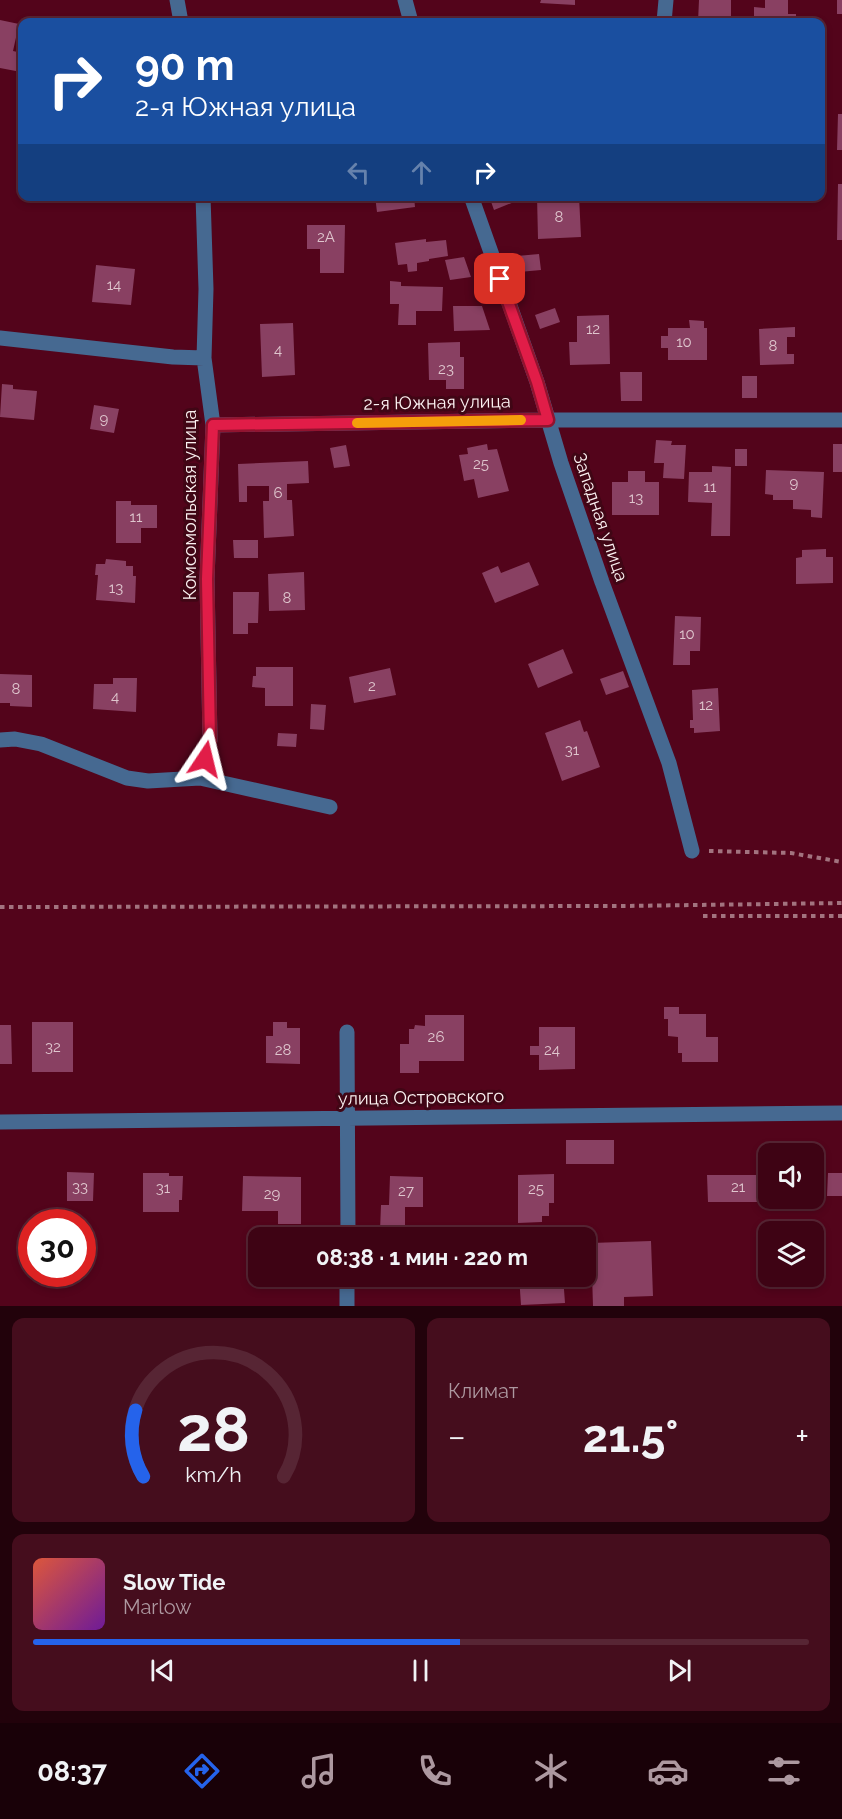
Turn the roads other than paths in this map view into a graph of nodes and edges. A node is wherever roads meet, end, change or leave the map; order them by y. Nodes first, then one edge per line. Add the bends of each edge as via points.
1 (177, 0) edge
2 (405, 0) edge
3 (666, 0) edge
4 (179, 18) edge
5 (410, 18) edge
6 (664, 18) edge
7 (203, 201) edge
8 (473, 201) edge
9 (0, 338) edge
10 (204, 358) junction
11 (548, 420) junction
12 (842, 420) edge
13 (213, 425) junction
14 (0, 740) edge
15 (200, 778) junction
16 (330, 807) dead end
17 (692, 851) road end
18 (347, 1032) dead end
19 (842, 1113) edge
20 (348, 1118) junction
21 (0, 1122) edge
22 (348, 1227) edge
23 (347, 1287) edge
24 (347, 1306) edge

1 - 4 street
2 - 5 street
3 - 6 street
7 - 10 street, Комсомольская улица
8 - 11 street, Западная улица
9 - 10 street
10 - 13 street, Комсомольская улица
11 - 12 street, 2-я Южная улица
11 - 13 street, 2-я Южная улица
11 - 17 street, Западная улица via 669,763
13 - 15 street, Комсомольская улица via 207,579 210,740
14 - 15 street via 40,744 127,778
15 - 16 street
18 - 20 street
19 - 20 street, улица Островского
20 - 21 street, улица Островского
20 - 22 street
23 - 24 street

